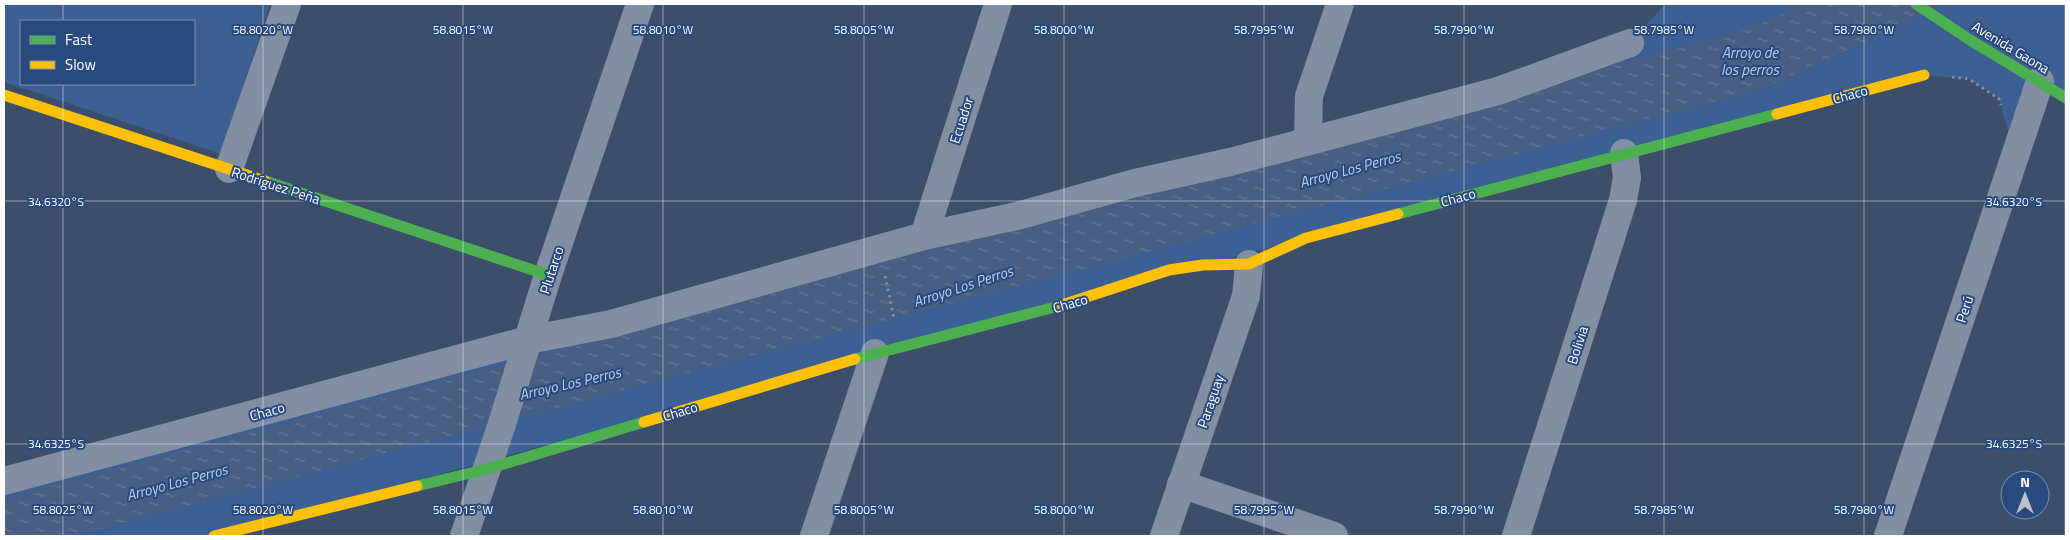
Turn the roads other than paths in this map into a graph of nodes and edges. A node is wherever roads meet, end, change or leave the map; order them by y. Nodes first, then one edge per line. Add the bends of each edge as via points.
1 (287, 4) edge
2 (640, 4) edge
3 (998, 4) edge
4 (1340, 4) edge
5 (1916, 4) edge
6 (1630, 43) dead end
7 (1924, 75) road end
8 (2040, 81) junction
9 (4, 95) edge
10 (2066, 98) edge
11 (1308, 141) junction
12 (1624, 153) junction
13 (229, 170) junction
14 (924, 236) junction
15 (1249, 264) junction
16 (548, 275) junction
17 (525, 352) junction
18 (875, 352) junction
19 (487, 469) junction
20 (4, 481) edge
21 (1181, 484) junction
22 (214, 536) edge
23 (464, 536) edge
24 (814, 536) edge
25 (1164, 536) edge
26 (1334, 536) edge
27 (1516, 536) edge
28 (1888, 536) edge

1 - 13 street
2 - 16 street, Plutarco
3 - 14 street, Ecuador
4 - 11 street via 1309,96
5 - 8 street, Avenida Gaona
6 - 11 street, Chaco via 1498,90
7 - 12 street, Chaco
8 - 10 street, Avenida Gaona
8 - 28 street, Perú
9 - 13 street, Rodríguez Peña
11 - 14 street, Chaco via 1135,183 1017,216
12 - 15 street, Chaco via 1306,238
12 - 27 street, Bolivia via 1627,178 1623,200
13 - 16 street, Rodríguez Peña
14 - 17 street, Chaco via 611,324
15 - 18 street, Chaco via 1169,270 1042,311
15 - 21 street, Paraguay via 1246,296
16 - 17 street, Plutarco
17 - 19 street, Plutarco
17 - 20 street, Chaco
18 - 19 street, Chaco
18 - 24 street
19 - 22 street, Chaco
19 - 23 street, Plutarco
21 - 25 street, Paraguay
21 - 26 street

